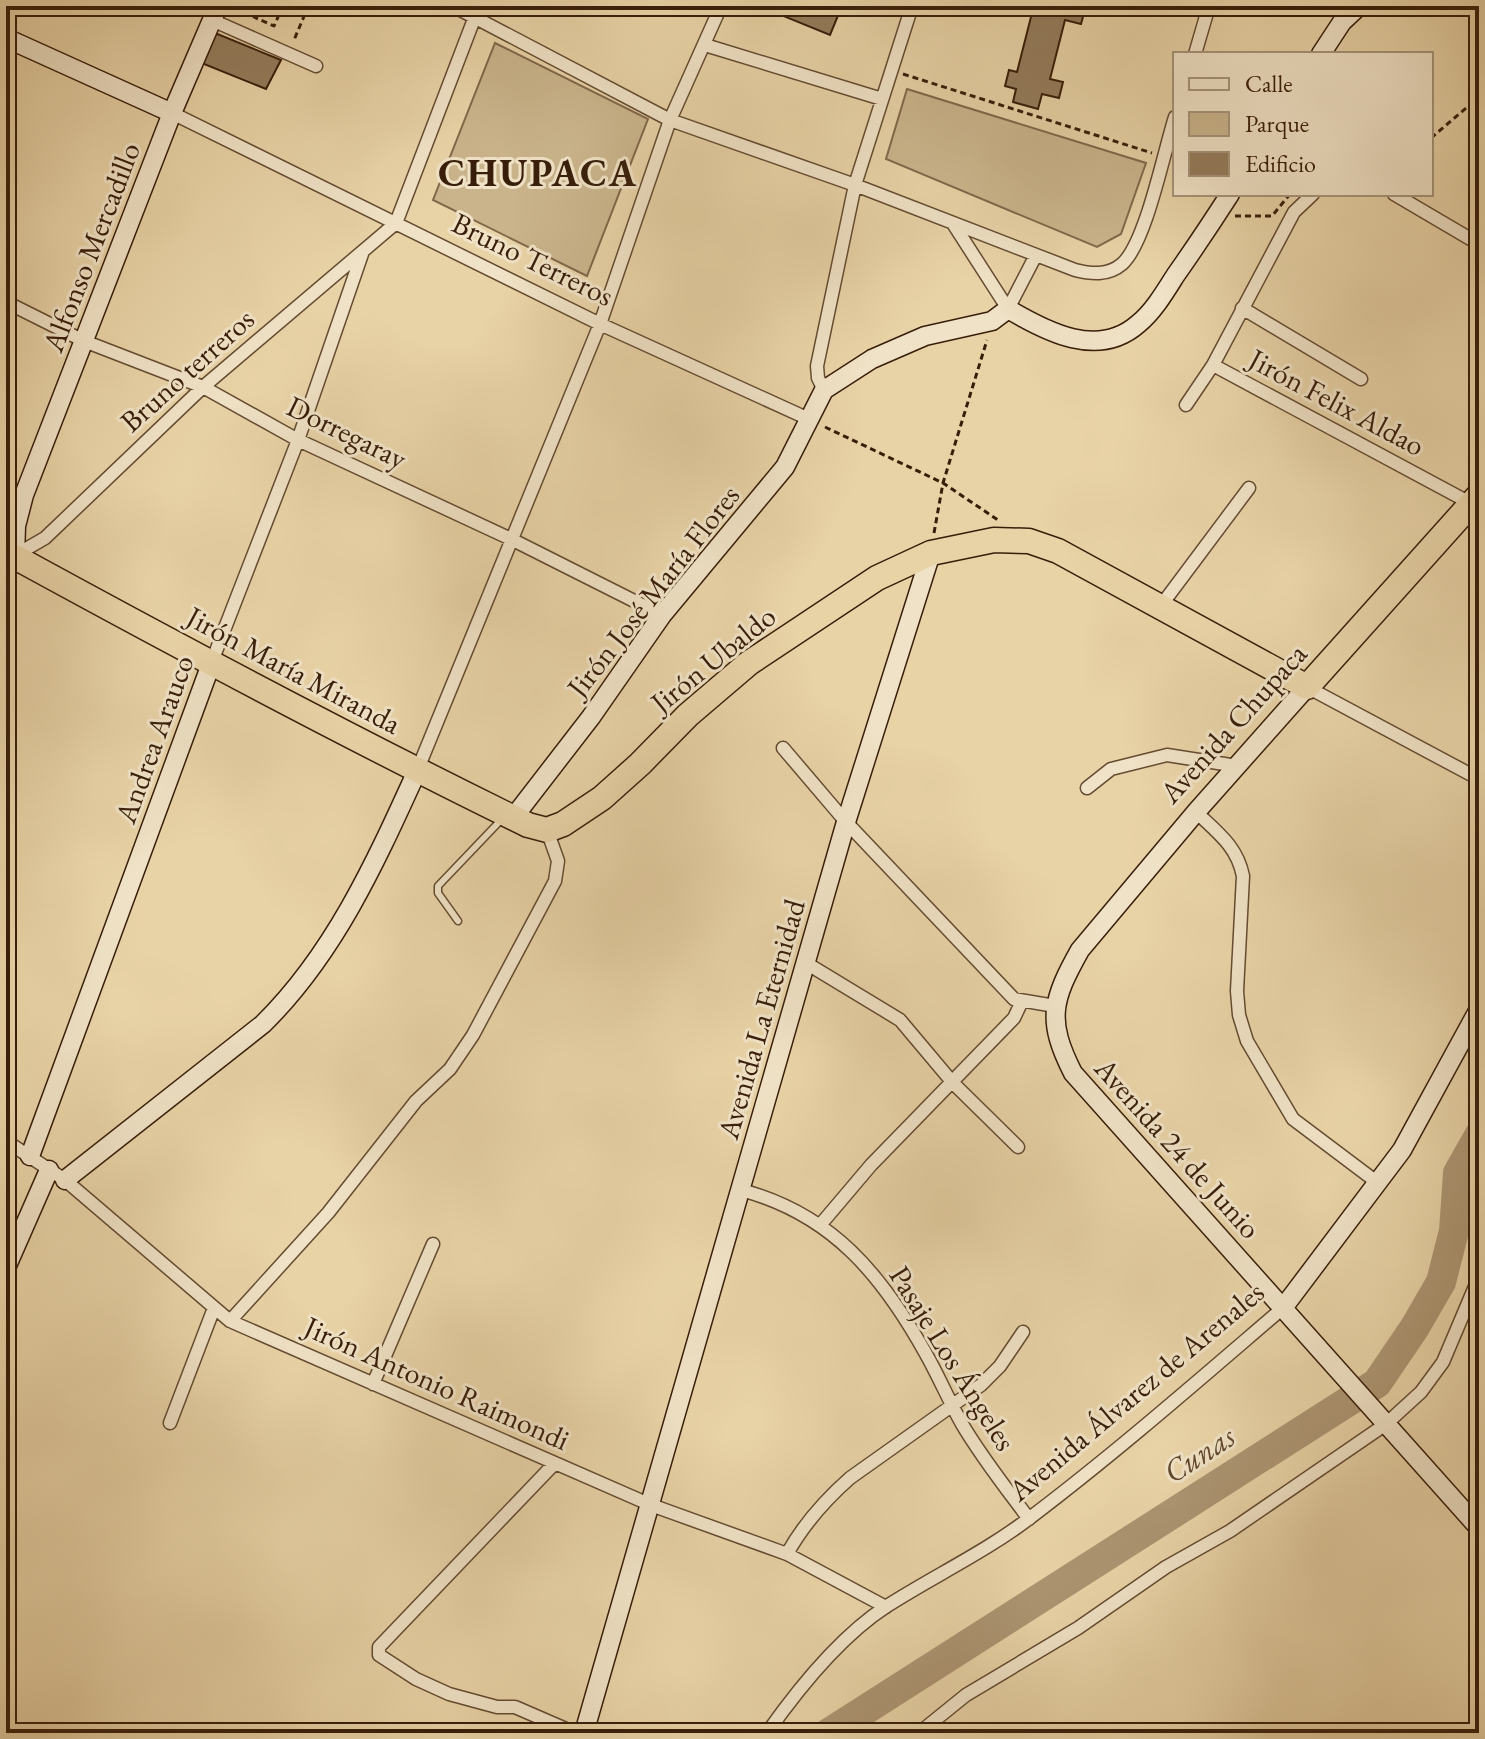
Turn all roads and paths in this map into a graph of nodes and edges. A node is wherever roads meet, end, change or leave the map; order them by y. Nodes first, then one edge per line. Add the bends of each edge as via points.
1 (258, 6) edge
2 (285, 6) edge
3 (453, 6) edge
4 (721, 6) edge
5 (912, 6) edge
6 (1209, 6) edge
7 (1359, 6) edge
8 (477, 12) edge
9 (215, 13) edge
10 (6, 38) edge
11 (705, 45) junction
12 (1196, 52) edge
13 (1322, 52) edge
14 (288, 54) junction
15 (316, 66) dead end
16 (891, 71) junction
17 (1479, 97) edge
18 (882, 99) junction
19 (172, 113) junction
20 (670, 120) junction
21 (1173, 124) edge
22 (1433, 136) edge
23 (1163, 156) junction
24 (855, 185) junction
25 (1229, 196) edge
26 (1288, 196) edge
27 (1311, 196) edge
28 (1397, 196) edge
29 (1216, 216) junction
30 (396, 223) junction
31 (954, 225) junction
32 (1479, 244) edge
33 (363, 251) junction
34 (1036, 255) junction
35 (6, 302) edge
36 (1242, 308) junction
37 (1008, 309) junction
38 (992, 321) junction
39 (600, 324) junction
40 (84, 341) junction
41 (1213, 365) junction
42 (1361, 379) dead end
43 (203, 387) junction
44 (824, 390) junction
45 (1186, 405) dead end
46 (811, 420) junction
47 (298, 440) junction
48 (943, 483) junction
49 (1249, 488) dead end
50 (1476, 502) edge
51 (511, 539) junction
52 (1029, 541) junction
53 (931, 553) junction
54 (9, 558) edge
55 (1160, 607) junction
56 (662, 615) junction
57 (211, 664) junction
58 (1307, 687) junction
59 (783, 748) dead end
60 (1237, 766) junction
61 (417, 771) junction
62 (1479, 779) edge
63 (1087, 788) dead end
64 (1196, 812) junction
65 (510, 816) junction
66 (846, 822) junction
67 (547, 830) junction
68 (458, 921) dead end
69 (806, 963) junction
70 (1022, 1001) junction
71 (1055, 1006) junction
72 (1479, 1009) edge
73 (953, 1083) junction
74 (6, 1141) edge
75 (1018, 1147) dead end
76 (30, 1156) junction
77 (57, 1175) junction
78 (1378, 1183) junction
79 (741, 1190) junction
80 (821, 1224) junction
81 (433, 1244) dead end
82 (6, 1268) edge
83 (1479, 1277) edge
84 (214, 1308) junction
85 (1283, 1308) junction
86 (230, 1321) junction
87 (1023, 1332) dead end
88 (373, 1384) junction
89 (953, 1407) junction
90 (1382, 1420) junction
91 (170, 1423) dead end
92 (555, 1463) junction
93 (651, 1505) junction
94 (1029, 1519) junction
95 (1479, 1528) edge
96 (787, 1554) junction
97 (886, 1607) junction
98 (575, 1733) edge
99 (584, 1733) edge
100 (767, 1733) edge
101 (919, 1733) edge

1 - 2 path via 254,17 274,26
2 - 14 path via 305,14
3 - 8 street
4 - 11 street
5 - 16 street, Jirón José María Flores
6 - 12 street
7 - 13 street
8 - 20 street
8 - 30 street
9 - 14 street
9 - 19 street, Alfonso Mercadillo
10 - 19 street, Bruno Terreros
11 - 18 street
11 - 20 street
14 - 15 street
16 - 18 street, Jirón José María Flores
16 - 23 path
17 - 22 path
18 - 24 street, Jirón José María Flores
19 - 30 street, Bruno Terreros
19 - 40 street, Alfonso Mercadillo
20 - 24 street
20 - 39 street
21 - 23 street
23 - 34 street via 1137,245 1122,264 1093,274
24 - 31 street
24 - 44 street, Jirón José María Flores via 817,366
25 - 29 street
26 - 29 path via 1272,216
27 - 36 street via 1294,212
28 - 32 street
29 - 37 street via 1164,293 1123,335 1106,340 1067,338
30 - 33 street, Bruno terreros
30 - 39 street, Bruno Terreros
31 - 34 street
31 - 37 street
33 - 43 street, Bruno terreros
33 - 47 street, Andrea Arauco
34 - 37 street
35 - 40 street, Dorregaray
36 - 41 street
36 - 42 street
37 - 38 street
38 - 44 street via 925,336 872,359
38 - 48 path
39 - 46 street, Bruno Terreros
39 - 51 street
40 - 43 street, Dorregaray
40 - 54 street, Alfonso Mercadillo via 24,495
41 - 45 street
41 - 50 street, Jirón Felix Aldao
43 - 47 street, Dorregaray
43 - 54 street, Bruno terreros via 45,538
44 - 46 street, Jirón José María Flores
46 - 48 path
46 - 56 street, Jirón José María Flores via 785,467
47 - 51 street, Dorregaray
47 - 57 street, Andrea Arauco
48 - 52 path
48 - 53 path
49 - 55 street
50 - 58 highway, Avenida Chupaca
51 - 56 street, Dorregaray
51 - 61 street
52 - 53 highway, Jirón Ubaldo via 994,540
52 - 55 highway via 1058,551
53 - 66 street, Avenida La Eternidad
53 - 67 highway, Jirón Ubaldo via 877,578 749,663 602,798
54 - 57 highway, Jirón María Miranda
55 - 58 highway
56 - 65 street, Jirón José María Flores via 591,717
57 - 61 highway, Jirón María Miranda
57 - 76 street, Andrea Arauco
58 - 60 street, Avenida Chupaca
58 - 62 street
59 - 66 street
60 - 63 street via 1167,755 1111,769
60 - 64 street, Avenida Chupaca
61 - 65 highway, Jirón María Miranda
61 - 77 street via 371,869 330,942 289,999 263,1024
64 - 71 street, Avenida Chupaca via 1080,950
64 - 78 street via 1240,859 1237,991 1247,1041 1293,1119
65 - 67 highway, Jirón María Miranda
65 - 68 lane via 438,886
66 - 69 street, Avenida La Eternidad
66 - 70 street via 1014,999
67 - 86 street via 558,861 555,881 473,1035 328,1213
69 - 73 street via 900,1020
69 - 79 street, Avenida La Eternidad
70 - 71 street
70 - 73 street via 1014,1018
71 - 85 street, Avenida 24 de Junio via 1054,1029 1073,1073
72 - 78 street, Avenida Álvarez de Arenales via 1402,1150
73 - 75 street
73 - 80 street
74 - 76 street, Jirón Antonio Raimondi
76 - 77 street, Jirón Antonio Raimondi
77 - 82 street
77 - 84 street, Jirón Antonio Raimondi
78 - 85 street, Avenida Álvarez de Arenales
79 - 80 street, Pasaje Los Ángeles via 781,1202
79 - 93 street, Avenida La Eternidad
80 - 89 street, Pasaje Los Ángeles via 852,1251 888,1296
81 - 88 street
83 - 90 street via 1443,1362 1421,1392
84 - 86 street, Jirón Antonio Raimondi
84 - 91 street
85 - 90 street, Avenida 24 de Junio
85 - 94 street, Avenida Álvarez de Arenales
86 - 88 street, Jirón Antonio Raimondi
87 - 89 street via 1000,1366
88 - 92 street, Jirón Antonio Raimondi
89 - 94 street, Pasaje Los Ángeles
89 - 96 street via 841,1486 815,1512
90 - 95 street, Avenida 24 de Junio
90 - 101 street via 1230,1531 966,1695
92 - 93 street, Jirón Antonio Raimondi
92 - 98 street via 382,1641 379,1655 449,1694 515,1707
93 - 96 street, Jirón Antonio Raimondi
93 - 99 street, Avenida La Eternidad
94 - 97 street, Avenida Álvarez de Arenales
96 - 97 street, Jirón Antonio Raimondi
97 - 100 street, Avenida Álvarez de Arenales via 857,1629

